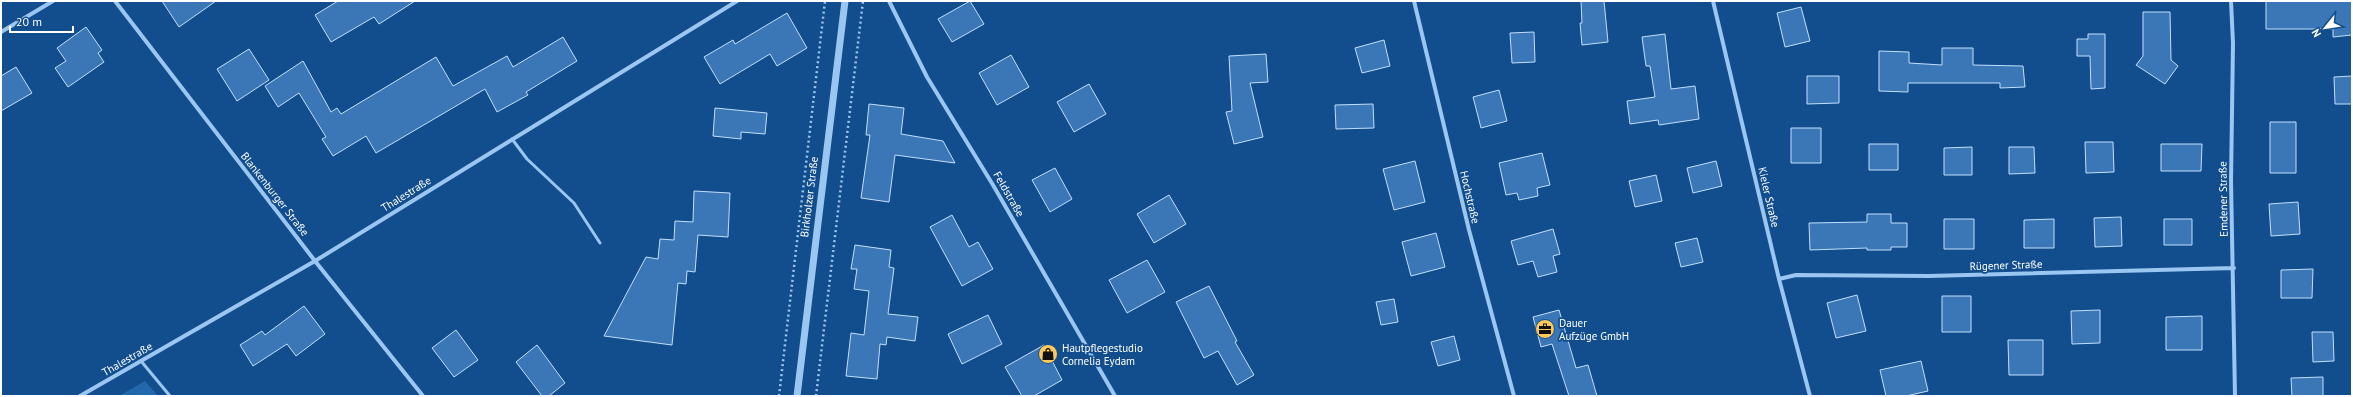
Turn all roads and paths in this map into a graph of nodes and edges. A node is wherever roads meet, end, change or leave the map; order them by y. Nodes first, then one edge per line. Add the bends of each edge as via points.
1 (53, 1) edge
2 (115, 1) edge
3 (737, 1) edge
4 (825, 1) edge
5 (845, 1) edge
6 (863, 1) edge
7 (889, 1) edge
8 (1414, 1) edge
9 (1713, 1) edge
10 (2231, 1) edge
11 (1, 32) edge
12 (512, 139) junction
13 (600, 243) dead end
14 (315, 261) junction
15 (2234, 268) junction
16 (1779, 279) junction
17 (141, 361) junction
18 (80, 396) edge
19 (170, 396) edge
20 (423, 396) edge
21 (779, 396) edge
22 (797, 396) edge
23 (816, 396) edge
24 (1115, 396) edge
25 (1514, 396) edge
26 (1810, 396) edge
27 (2236, 396) edge

1 - 11 street
2 - 14 street, Blankenburger Straße
3 - 12 street, Thalestraße
4 - 21 path
5 - 22 street, Birkholzer Straße
6 - 23 path
7 - 24 street, Feldstraße via 927,77 993,184
8 - 25 street, Hochstraße via 1469,230
9 - 16 street, Kieler Straße
10 - 15 street, Emdener Straße via 2231,181
12 - 13 lane via 527,159 574,203
12 - 14 street, Thalestraße
14 - 17 street, Thalestraße
14 - 20 street, Blankenburger Straße
15 - 16 street, Rügener Straße via 1929,276 1796,275
15 - 27 street, Emdener Straße
16 - 26 street, Kieler Straße
17 - 18 street, Thalestraße
17 - 19 lane

